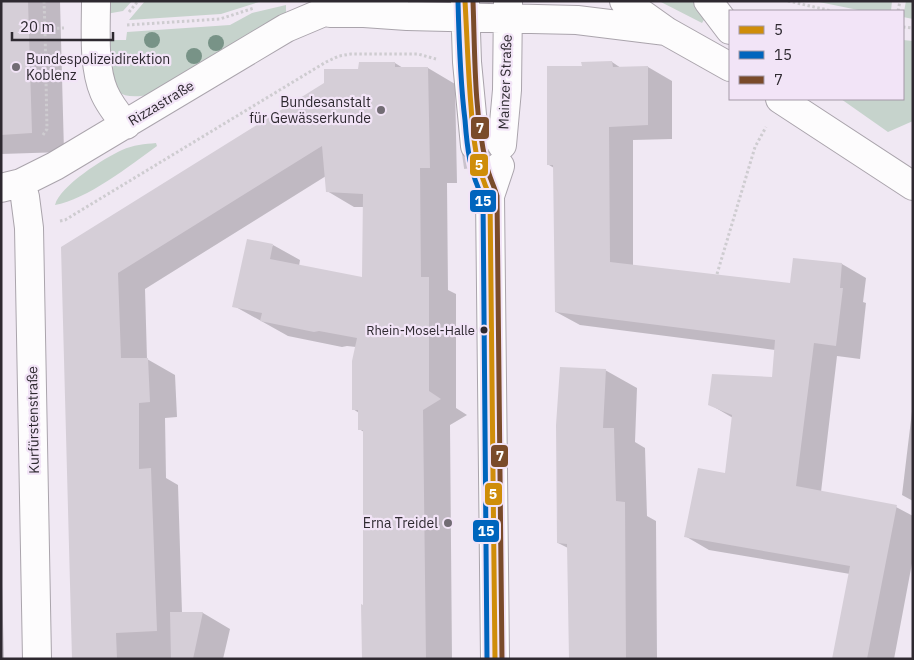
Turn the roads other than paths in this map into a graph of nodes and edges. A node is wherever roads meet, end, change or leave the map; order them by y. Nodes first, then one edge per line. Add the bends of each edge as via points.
1 (96, 1) edge
2 (350, 1) edge
3 (624, 1) edge
4 (708, 1) edge
5 (466, 10) edge
6 (508, 10) edge
7 (318, 14) junction
8 (729, 29) edge
9 (666, 31) junction
10 (729, 66) edge
11 (782, 100) edge
12 (126, 125) junction
13 (489, 156) junction
14 (11, 185) edge
15 (913, 186) edge
16 (37, 659) edge
17 (496, 659) edge

1 - 12 street via 100,80 112,107
2 - 7 street, Rizzastraße
3 - 9 street
4 - 8 street
5 - 6 street, Rizzastraße
5 - 7 street, Rizzastraße via 422,16
5 - 13 street, Mainzer Straße via 467,62
6 - 9 street, Rizzastraße
6 - 13 street, Mainzer Straße via 507,90
7 - 12 street, Rizzastraße via 286,28
9 - 10 street
11 - 15 street
12 - 14 street, Rizzastraße via 55,166
13 - 17 street, Mainzer Straße via 484,185 490,196
14 - 16 street, Kurfürstenstraße via 25,197 29,228

